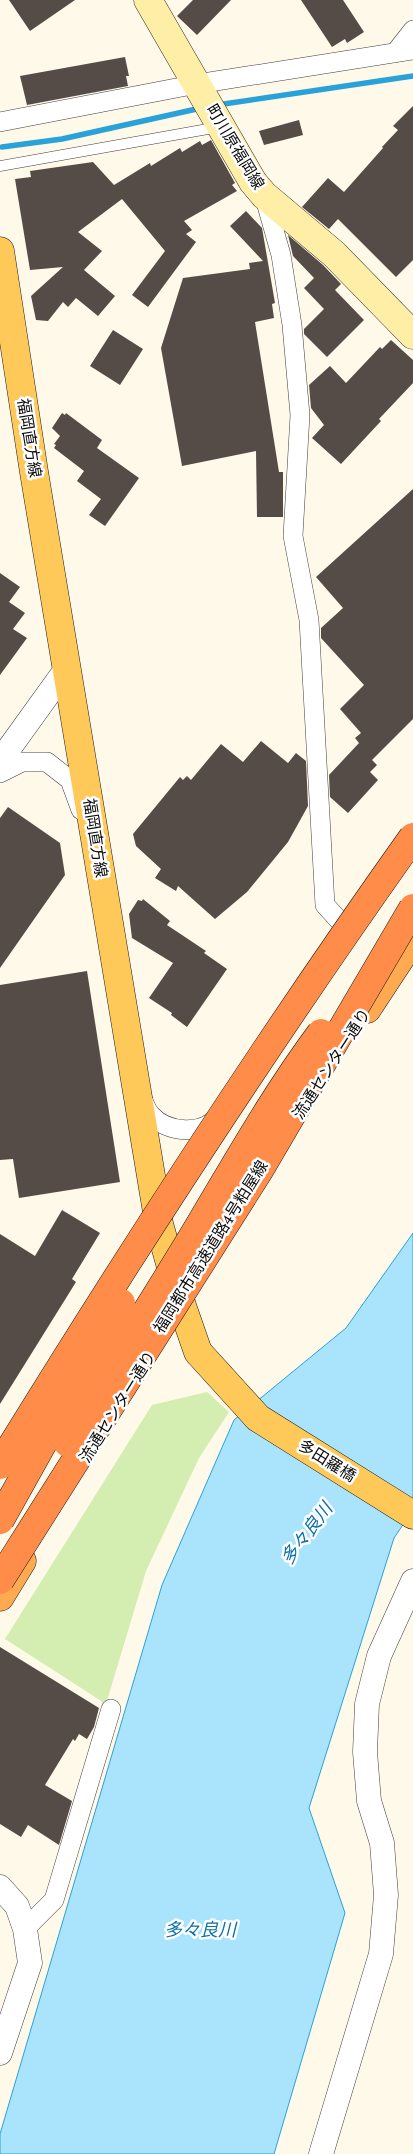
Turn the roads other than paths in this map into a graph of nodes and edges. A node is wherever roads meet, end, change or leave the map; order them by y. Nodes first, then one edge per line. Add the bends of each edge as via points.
1 (148, 0) edge
2 (413, 30) edge
3 (404, 51) edge
4 (199, 88) junction
5 (0, 122) edge
6 (220, 123) junction
7 (0, 166) edge
8 (264, 195) junction
9 (0, 252) edge
10 (413, 335) edge
11 (67, 668) junction
12 (0, 761) edge
13 (0, 773) edge
14 (413, 824) edge
15 (413, 837) edge
16 (98, 854) junction
17 (412, 921) edge
18 (346, 928) junction
19 (256, 1066) junction
20 (136, 1088) junction
21 (204, 1145) junction
22 (159, 1224) junction
23 (182, 1306) junction
24 (244, 1404) joint
25 (0, 1465) edge
26 (0, 1472) edge
27 (413, 1515) edge
28 (0, 1520) edge
29 (0, 1567) edge
30 (0, 1580) edge
31 (413, 1581) edge
32 (0, 1597) edge
33 (112, 1709) dead end
34 (0, 1887) edge
35 (25, 1929) junction
36 (4, 2021) edge
37 (0, 2053) edge
38 (321, 2154) edge

1 - 4 main road, 町川原福岡線
2 - 3 street
3 - 4 street
4 - 5 street
4 - 6 main road, 町川原福岡線
6 - 7 lane
6 - 8 main road, 町川原福岡線 via 253,182
8 - 10 main road, 町川原福岡線 via 334,254
8 - 18 street via 281,255 292,325 300,415 293,536 309,620 325,905
9 - 11 main road, 福岡直方線
11 - 12 street
11 - 16 main road, 福岡直方線
13 - 16 street via 22,762 46,762 70,780
14 - 18 highway
15 - 21 highway, bridge via 339,941
16 - 20 main road, 福岡直方線
17 - 23 highway, 流通センター通り
17 - 29 highway, bridge via 305,1054 95,1394
17 - 30 highway, 福岡都市高速道路4号粕屋線, bridge via 260,1169
18 - 19 highway
19 - 20 street via 215,1120 200,1128 176,1130 151,1116
19 - 22 highway
20 - 22 main road, 福岡直方線
21 - 25 highway, bridge
21 - 28 highway, bridge via 152,1249
22 - 23 main road, 福岡直方線
22 - 26 highway
23 - 24 main road, 福岡直方線 via 198,1352
23 - 32 highway, 流通センター通り
24 - 27 main road, 多田羅橋 via 258,1418
31 - 38 street via 379,1656 367,1704 364,1752 369,1801 382,1843 386,1895 381,1954
33 - 35 street via 54,1900
34 - 35 street via 17,1906
35 - 36 street via 30,1963
36 - 37 street

